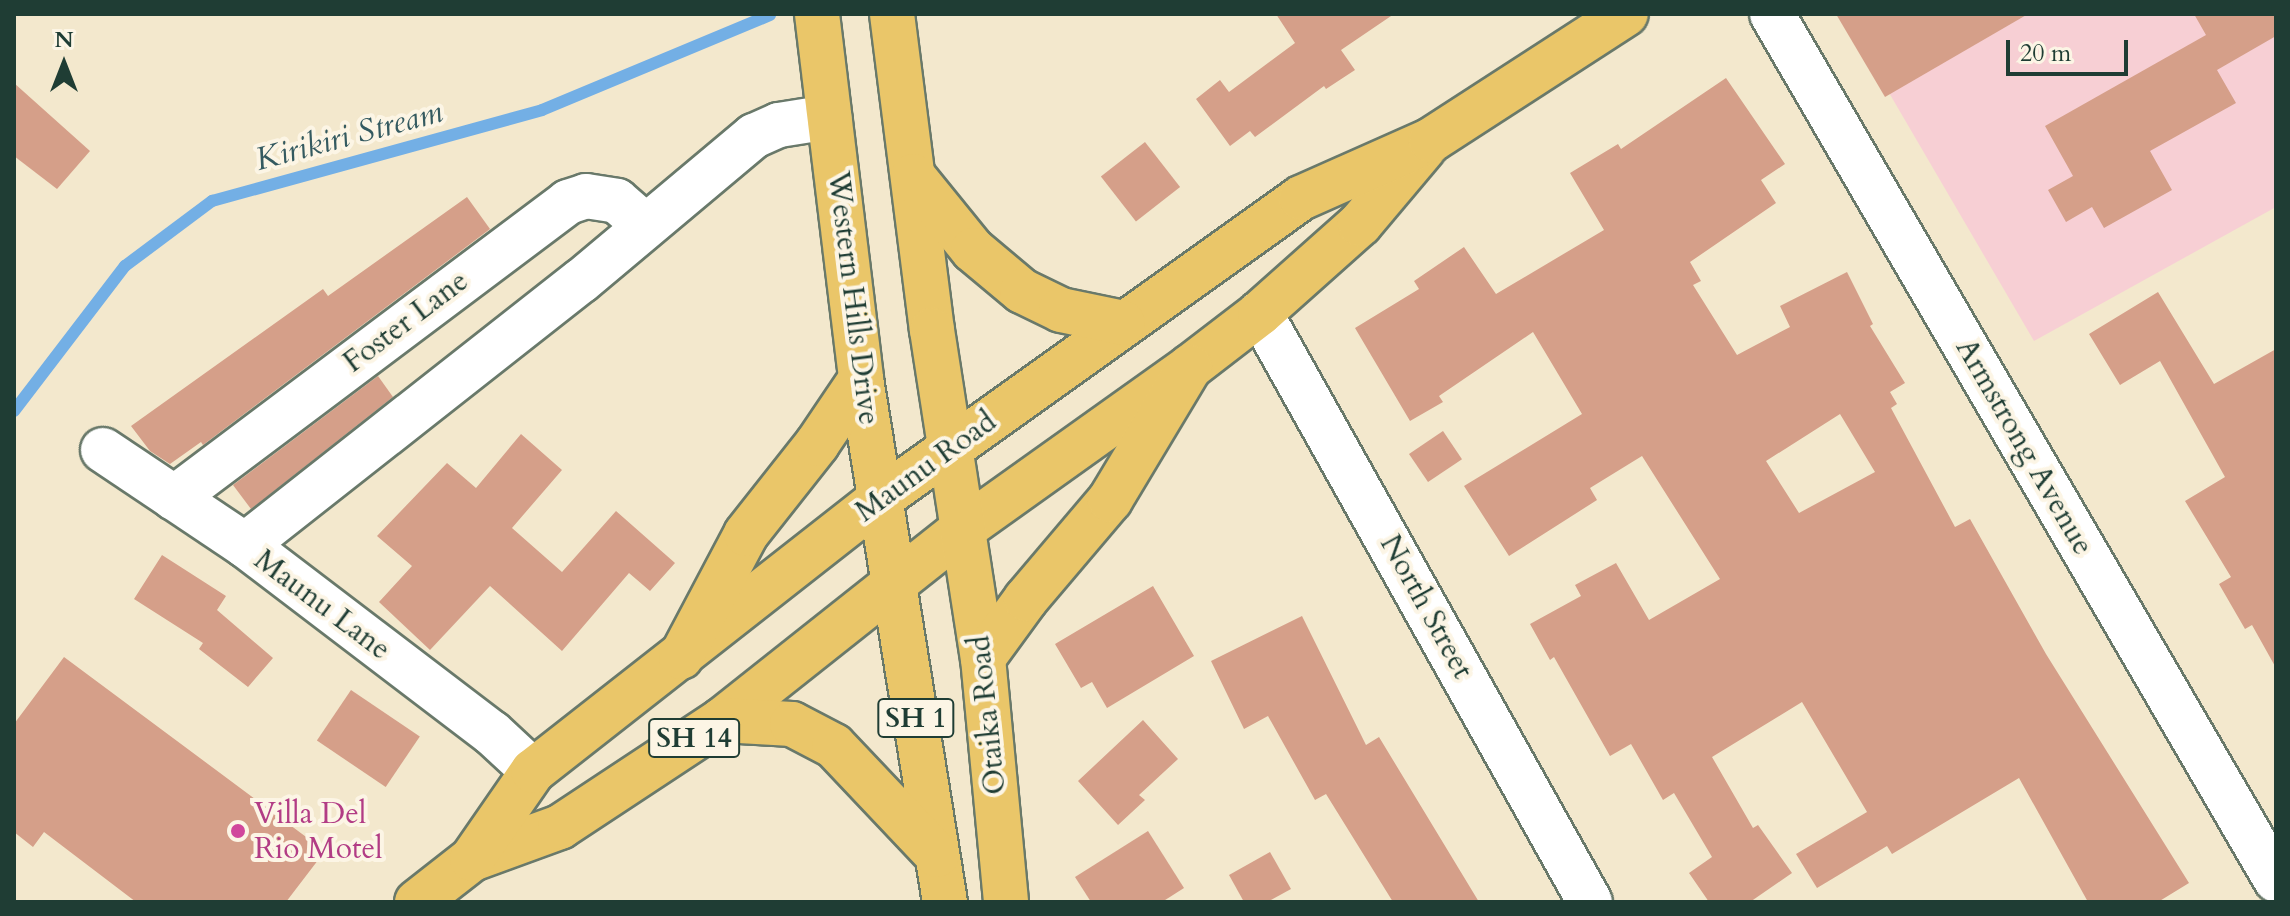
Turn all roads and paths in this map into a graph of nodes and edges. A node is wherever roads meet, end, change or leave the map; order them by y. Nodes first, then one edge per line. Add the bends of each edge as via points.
1 (817, 14) edge
2 (892, 14) edge
3 (1626, 14) edge
4 (1772, 14) edge
5 (829, 117) junction
6 (1431, 140) junction
7 (913, 176) junction
8 (646, 226) junction
9 (1260, 313) junction
10 (1123, 323) junction
11 (1190, 367) junction
12 (861, 379) junction
13 (951, 448) junction
14 (103, 450) dead end
15 (174, 498) junction
16 (881, 498) junction
17 (963, 529) junction
18 (245, 545) junction
19 (895, 581) junction
20 (681, 657) junction
21 (983, 658) junction
22 (722, 720) junction
23 (533, 771) junction
24 (937, 855) junction
25 (472, 859) junction
26 (2276, 880) edge
27 (417, 902) edge
28 (945, 902) edge
29 (1006, 902) edge
30 (1590, 902) edge

1 - 5 main road, Western Hills Drive / SH 1
2 - 7 main road, SH 1
3 - 6 main road, Maunu Road
4 - 26 street, Armstrong Avenue
5 - 8 street via 779,125 754,136
5 - 12 main road, Western Hills Drive / SH 1
6 - 9 main road, Maunu Road via 1360,224
6 - 10 main road, Maunu Road via 1301,198
7 - 10 main road via 973,250 1022,291 1061,310
7 - 13 main road, SH 1
8 - 15 street, Foster Lane via 617,201 586,196 568,202
8 - 18 street
9 - 11 main road, Maunu Road
9 - 30 street, North Street
10 - 13 main road, Maunu Road
11 - 17 main road, Maunu Road
11 - 21 main road via 1110,500
12 - 16 main road, Western Hills Drive / SH 1
12 - 20 main road via 746,534
13 - 16 main road, Maunu Road / SH 14
13 - 17 main road, SH 1
14 - 15 street, Maunu Lane
15 - 18 street, Maunu Lane
16 - 19 main road, Western Hills Drive / SH 1
16 - 20 main road, Maunu Road / SH 14
17 - 19 main road, Maunu Road / SH 14
17 - 21 main road, Otaika Road / SH 1
18 - 23 street, Maunu Lane via 492,733
19 - 22 main road, Maunu Road / SH 14
19 - 24 main road, SH 1
20 - 23 main road, Maunu Road / SH 14
21 - 29 main road, Otaika Road / SH 1
22 - 24 main road via 792,724 834,746
22 - 25 main road, Maunu Road / SH 14 via 560,827
23 - 25 main road, Maunu Road / SH 14
24 - 28 main road, SH 1
25 - 27 main road, Maunu Road / SH 14

